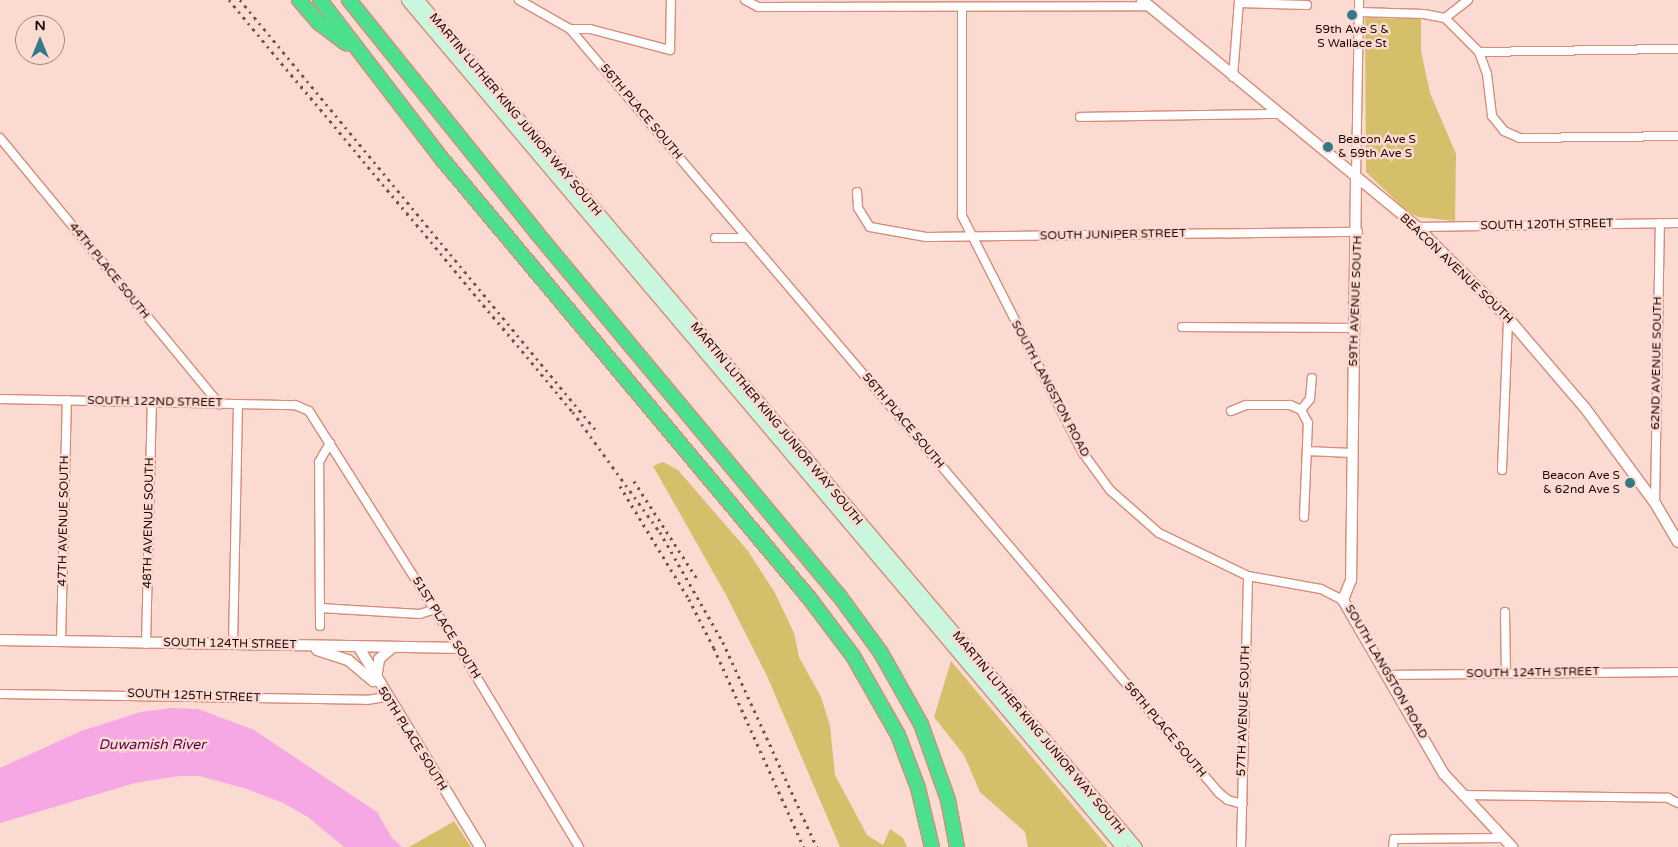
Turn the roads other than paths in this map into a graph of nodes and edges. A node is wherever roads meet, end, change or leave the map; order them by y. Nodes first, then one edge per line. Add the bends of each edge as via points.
1 (299, 0) edge
2 (320, 0) edge
3 (349, 0) edge
4 (407, 0) edge
5 (418, 0) edge
6 (519, 0) edge
7 (671, 0) edge
8 (744, 0) edge
9 (1359, 0) edge
10 (1468, 0) edge
11 (1239, 1) edge
12 (1146, 3) edge
13 (1307, 5) dead end
14 (962, 8) junction
15 (1359, 12) junction
16 (1445, 18) junction
17 (570, 30) junction
18 (1678, 49) edge
19 (1479, 52) junction
20 (362, 56) junction
21 (1233, 77) junction
22 (1279, 114) junction
23 (1080, 117) dead end
24 (1678, 136) edge
25 (0, 138) edge
26 (1356, 178) junction
27 (857, 192) dead end
28 (1660, 223) junction
29 (1678, 223) edge
30 (1417, 227) junction
31 (1358, 232) junction
32 (969, 236) junction
33 (715, 238) dead end
34 (747, 238) junction
35 (1508, 318) junction
36 (1182, 327) dead end
37 (1354, 328) junction
38 (1312, 378) dead end
39 (0, 399) edge
40 (67, 400) junction
41 (152, 402) junction
42 (219, 404) junction
43 (238, 404) junction
44 (1301, 410) junction
45 (309, 411) joint
46 (1231, 411) dead end
47 (330, 443) junction
48 (1307, 451) junction
49 (1352, 453) junction
50 (1502, 470) dead end
51 (1655, 503) junction
52 (1304, 517) dead end
53 (1678, 542) edge
54 (1248, 576) junction
55 (1343, 600) junction
56 (320, 608) junction
57 (435, 609) junction
58 (1505, 612) dead end
59 (320, 626) dead end
60 (0, 640) edge
61 (61, 641) junction
62 (146, 644) junction
63 (233, 644) junction
64 (289, 645) junction
65 (358, 646) junction
66 (393, 647) junction
67 (459, 648) junction
68 (356, 666) junction
69 (1678, 672) edge
70 (1506, 673) junction
71 (1388, 675) junction
72 (378, 684) junction
73 (0, 694) edge
74 (387, 697) junction
75 (1461, 795) junction
76 (1678, 803) edge
77 (1242, 804) junction
78 (1503, 838) junction
79 (1394, 843) edge
80 (480, 847) edge
81 (579, 847) edge
82 (932, 847) edge
83 (957, 847) edge
84 (1122, 847) edge
85 (1136, 847) edge
86 (1241, 847) edge
87 (1512, 847) edge

1 - 20 highway via 319,23
2 - 20 highway
3 - 83 highway via 536,232 838,594 882,653 921,724 948,800
4 - 84 main road, MARTIN LUTHER KING JUNIOR WAY SOUTH
5 - 85 main road, MARTIN LUTHER KING JUNIOR WAY SOUTH
6 - 17 street
7 - 17 street via 670,50 590,29
8 - 14 street via 758,7
9 - 15 street, 59TH AVENUE SOUTH
10 - 16 street
11 - 13 street
11 - 21 street
12 - 14 street
12 - 21 street, BEACON AVENUE SOUTH
14 - 32 street, SOUTH LANGSTON ROAD via 960,209
15 - 16 street via 1424,14
15 - 26 street, 59TH AVENUE SOUTH
16 - 19 street
17 - 34 street, 56TH PLACE SOUTH
18 - 19 street
19 - 24 street via 1487,74 1492,116 1511,135 1520,138
20 - 82 highway via 442,159 810,599 854,656 898,735 918,788
21 - 22 street, BEACON AVENUE SOUTH
22 - 23 street
22 - 26 street, BEACON AVENUE SOUTH
25 - 42 street, 44TH PLACE SOUTH
26 - 30 street, BEACON AVENUE SOUTH
26 - 31 street, 59TH AVENUE SOUTH
27 - 32 street, SOUTH JUNIPER STREET via 858,208 870,227 926,237
28 - 29 street, SOUTH 120TH STREET
28 - 30 street, SOUTH 120TH STREET
28 - 51 street, 62ND AVENUE SOUTH
30 - 35 street, BEACON AVENUE SOUTH
31 - 32 street, SOUTH JUNIPER STREET
31 - 37 street, 59TH AVENUE SOUTH
32 - 54 street, SOUTH LANGSTON ROAD via 1083,454 1110,490 1159,534
33 - 34 street
34 - 77 street, 56TH PLACE SOUTH via 1219,793 1234,803
35 - 50 street
35 - 51 street, BEACON AVENUE SOUTH via 1585,408
36 - 37 street
37 - 49 street, 59TH AVENUE SOUTH
38 - 44 street via 1310,399
39 - 40 street, SOUTH 122ND STREET
40 - 41 street, SOUTH 122ND STREET
40 - 61 street, 47TH AVENUE SOUTH
41 - 42 street, SOUTH 122ND STREET
41 - 62 street, 48TH AVENUE SOUTH
42 - 43 street, SOUTH 122ND STREET
43 - 45 street, SOUTH 122ND STREET via 294,406
43 - 63 street
44 - 46 street via 1290,405 1246,406
44 - 48 street via 1308,423
45 - 47 street, 51ST PLACE SOUTH
47 - 56 street via 319,462
47 - 57 street, 51ST PLACE SOUTH
48 - 49 street
48 - 52 street
49 - 55 street, 59TH AVENUE SOUTH via 1351,580
51 - 53 street, BEACON AVENUE SOUTH
54 - 55 street, SOUTH LANGSTON ROAD via 1322,589
54 - 77 street, 57TH AVENUE SOUTH
55 - 71 street, SOUTH LANGSTON ROAD
56 - 57 street via 420,614
56 - 59 street
57 - 67 street, 51ST PLACE SOUTH
58 - 70 street
60 - 61 street, SOUTH 124TH STREET
61 - 62 street, SOUTH 124TH STREET
62 - 63 street, SOUTH 124TH STREET
63 - 64 street, SOUTH 124TH STREET
64 - 65 street, SOUTH 124TH STREET
64 - 68 street via 330,653
65 - 66 street, SOUTH 124TH STREET
65 - 68 street
65 - 72 street, 50TH PLACE SOUTH
66 - 67 street, SOUTH 124TH STREET
66 - 72 street via 379,660
67 - 81 street, 51ST PLACE SOUTH
68 - 72 street
69 - 70 street, SOUTH 124TH STREET
70 - 71 street, SOUTH 124TH STREET
71 - 75 street, SOUTH LANGSTON ROAD via 1444,774
72 - 74 street, 50TH PLACE SOUTH
73 - 74 street, SOUTH 125TH STREET via 367,700
74 - 80 street, 50TH PLACE SOUTH
75 - 76 street via 1668,798
75 - 78 street, SOUTH LANGSTON ROAD
77 - 86 street, 57TH AVENUE SOUTH
78 - 79 street
78 - 87 street, SOUTH LANGSTON ROAD

